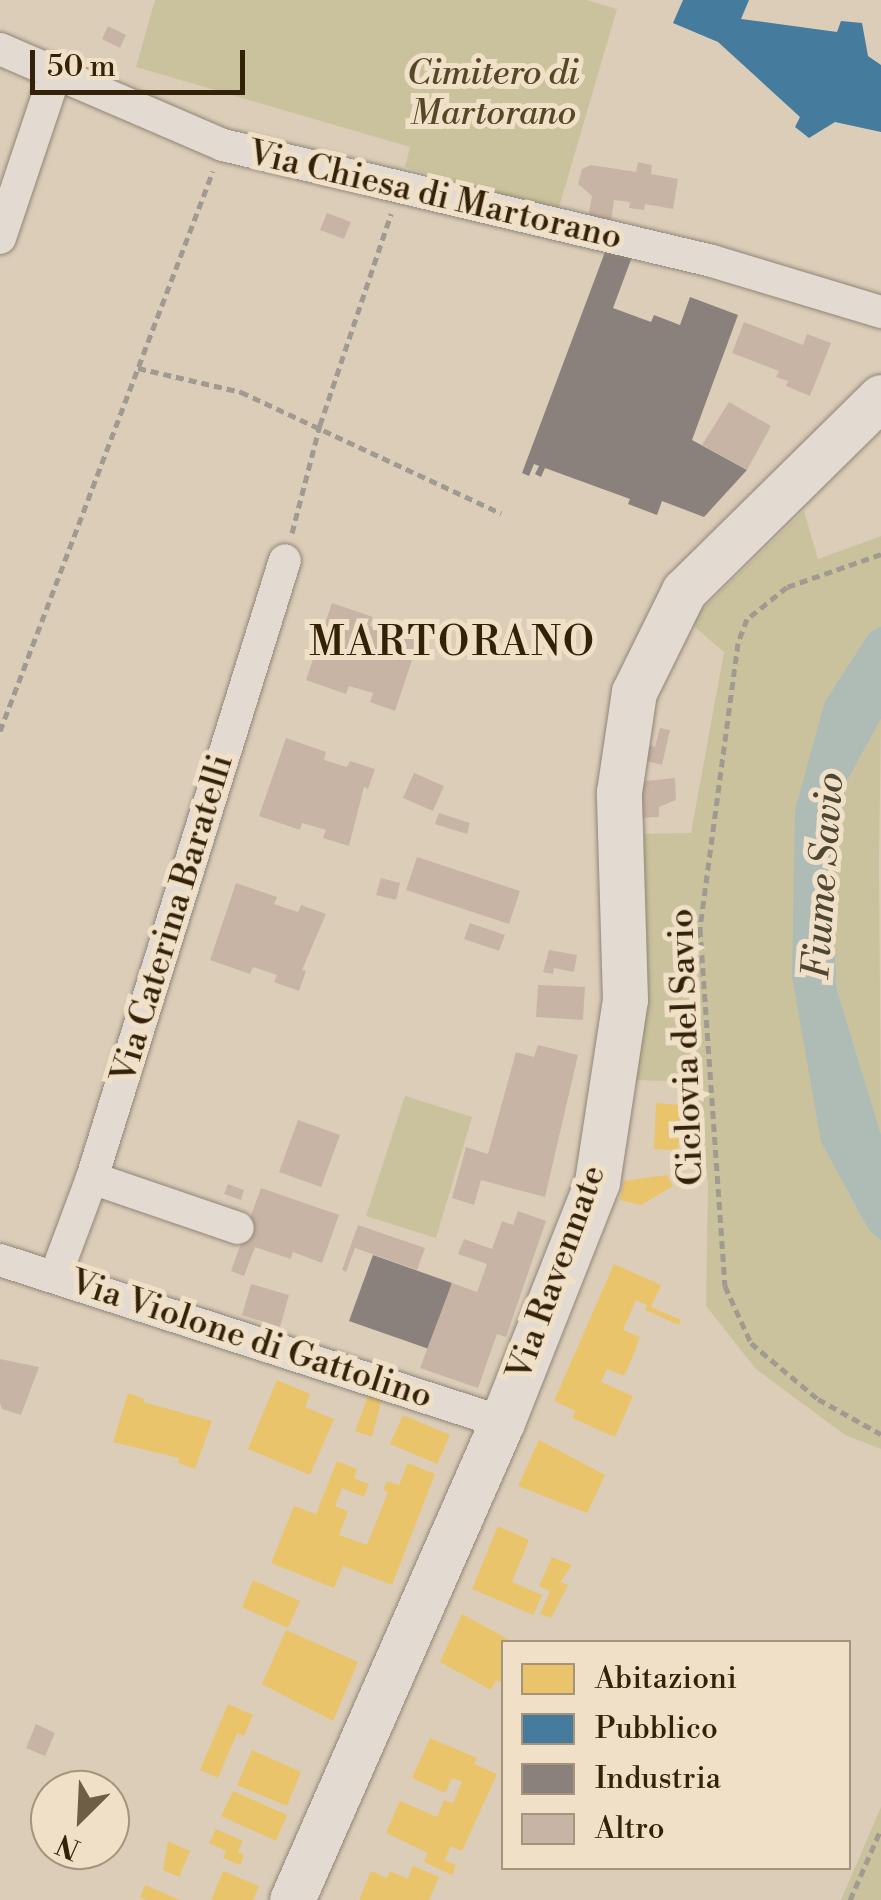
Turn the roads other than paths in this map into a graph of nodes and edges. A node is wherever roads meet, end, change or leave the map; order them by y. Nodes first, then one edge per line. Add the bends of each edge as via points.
1 (0, 49) edge
2 (56, 72) junction
3 (0, 238) edge
4 (881, 312) edge
5 (881, 397) edge
6 (285, 560) road end
7 (92, 1178) junction
8 (238, 1228) dead end
9 (0, 1260) edge
10 (56, 1277) junction
11 (502, 1422) junction
12 (292, 1900) edge

1 - 2 street, Via Chiesa di Martorano
2 - 3 street
2 - 4 street, Via Chiesa di Martorano via 223,145 712,261
5 - 11 main road, Via Ravennate via 684,590 634,692 619,792 625,1000 597,1182
6 - 7 street, Via Caterina Baratelli
7 - 8 street
7 - 10 street, Via Caterina Baratelli
9 - 10 street, Via Violone di Gattolino
10 - 11 street, Via Violone di Gattolino
11 - 12 main road, Via Ravennate

